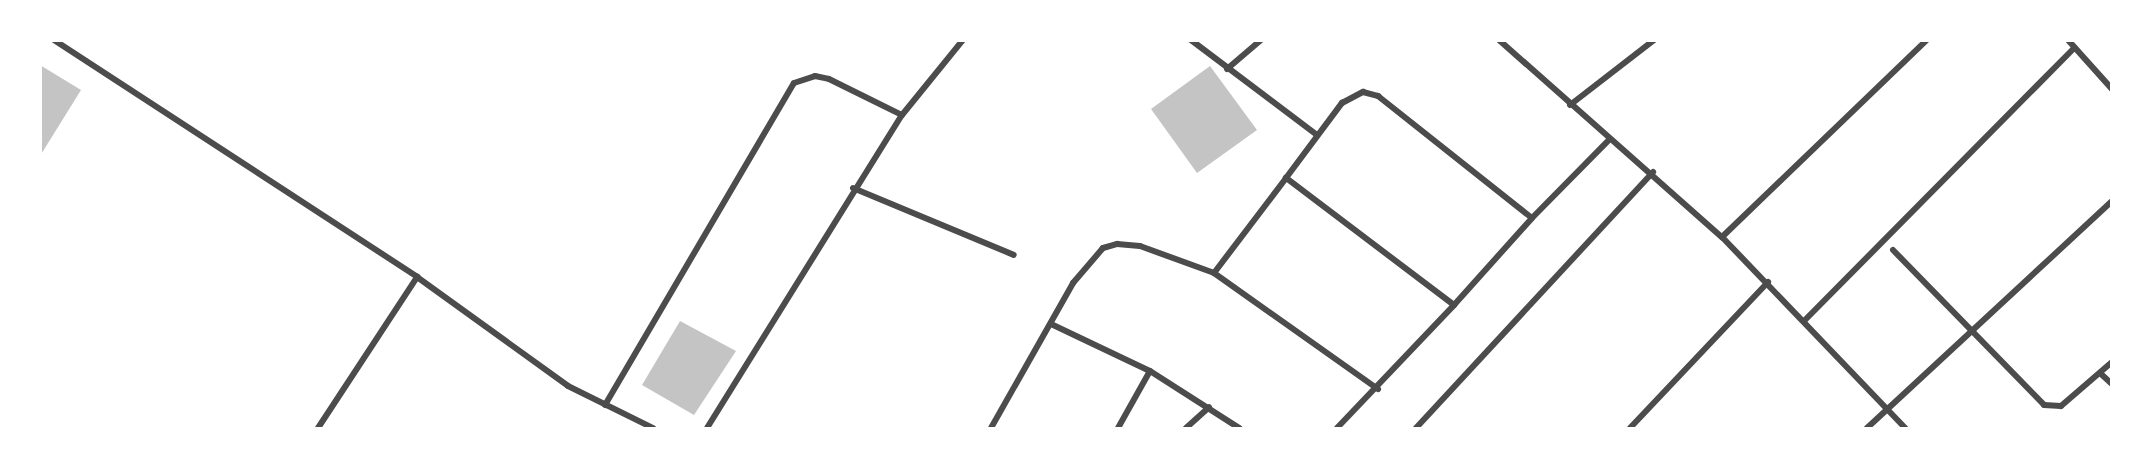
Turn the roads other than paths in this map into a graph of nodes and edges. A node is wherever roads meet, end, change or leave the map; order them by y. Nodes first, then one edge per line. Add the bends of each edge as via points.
1 (54, 40) edge
2 (963, 40) edge
3 (1191, 40) edge
4 (1261, 40) edge
5 (1498, 40) edge
6 (1654, 40) edge
7 (1927, 40) edge
8 (2068, 40) edge
9 (2074, 48) junction
10 (1227, 69) junction
11 (2112, 88) edge
12 (1570, 105) junction
13 (902, 115) junction
14 (1317, 135) junction
15 (1609, 140) junction
16 (1653, 172) junction
17 (1286, 178) junction
18 (853, 188) junction
19 (2112, 201) edge
20 (1532, 218) junction
21 (1722, 237) junction
22 (1893, 250) dead end
23 (1014, 255) dead end
24 (1214, 273) junction
25 (417, 277) junction
26 (1768, 282) junction
27 (1454, 305) junction
28 (1805, 320) junction
29 (1051, 324) junction
30 (1969, 332) junction
31 (2112, 362) edge
32 (1150, 371) junction
33 (2100, 373) junction
34 (2112, 384) edge
35 (1378, 389) junction
36 (605, 405) junction
37 (1209, 407) junction
38 (1886, 409) junction
39 (318, 429) edge
40 (652, 429) edge
41 (707, 429) edge
42 (991, 429) edge
43 (1118, 429) edge
44 (1186, 429) edge
45 (1239, 429) edge
46 (1337, 429) edge
47 (1416, 429) edge
48 (1630, 429) edge
49 (1867, 429) edge
50 (1905, 429) edge

1 - 25 street
2 - 13 street
3 - 10 street
4 - 10 street
5 - 12 street
6 - 12 street
7 - 21 street
8 - 9 street
9 - 11 street
9 - 28 street
10 - 14 street
12 - 15 street
13 - 18 street
13 - 36 street via 829,79 815,76 794,83
14 - 17 street
14 - 20 street via 1347,98 1364,92 1378,96
15 - 16 street
15 - 20 street
16 - 21 street
16 - 47 street
17 - 24 street
17 - 27 street
18 - 23 street
18 - 41 street
19 - 30 street
20 - 27 street
21 - 26 street
22 - 30 street
24 - 29 street via 1140,246 1103,248 1073,283
24 - 35 street
25 - 36 street via 542,369
25 - 39 street
26 - 28 street
26 - 48 street
27 - 35 street
28 - 38 street
29 - 32 street
29 - 42 street
30 - 33 street via 2044,405 2061,406
30 - 38 street
31 - 33 street
32 - 37 street
32 - 43 street
33 - 34 street
35 - 46 street
36 - 40 street
37 - 44 street
37 - 45 street
38 - 49 street
38 - 50 street

